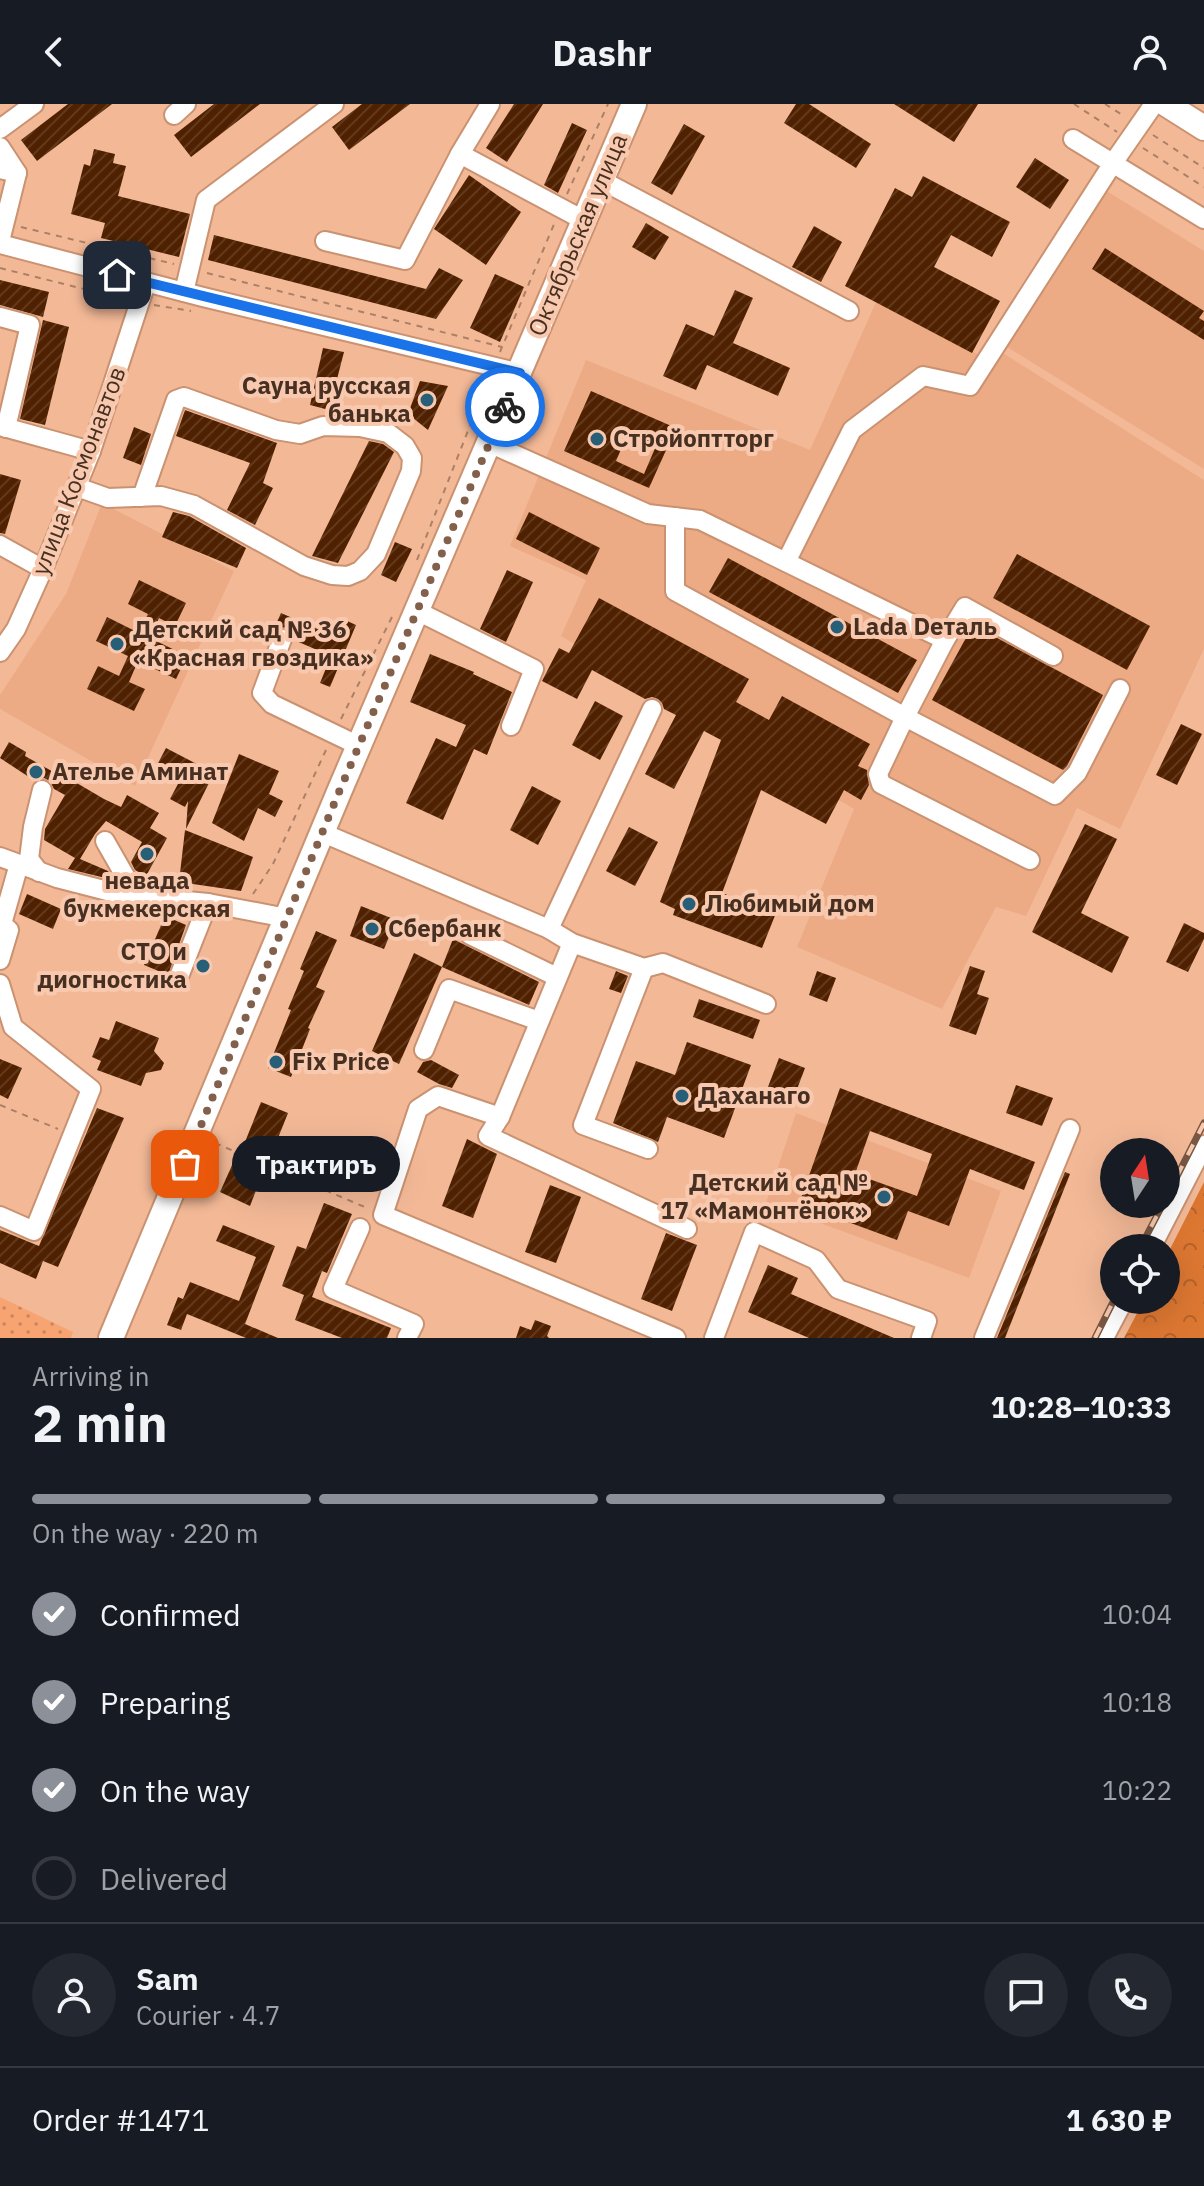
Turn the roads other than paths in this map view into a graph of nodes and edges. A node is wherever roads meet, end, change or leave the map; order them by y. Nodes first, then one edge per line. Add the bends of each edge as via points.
1 (34, 104) edge
2 (334, 104) edge
3 (490, 104) edge
4 (622, 104) edge
5 (634, 104) edge
6 (1154, 104) edge
7 (1166, 104) edge
8 (1204, 128) edge
9 (0, 129) edge
10 (1073, 139) dead end
11 (0, 147) edge
12 (460, 154) junction
13 (1113, 163) junction
14 (9, 171) edge
15 (601, 180) junction
16 (568, 211) junction
17 (1204, 219) edge
18 (2, 236) edge
19 (325, 241) dead end
20 (146, 283) junction
21 (184, 292) junction
22 (849, 311) dead end
23 (0, 317) edge
24 (506, 364) junction
25 (3, 427) edge
26 (489, 443) junction
27 (91, 451) junction
28 (77, 487) junction
29 (142, 497) junction
30 (675, 517) junction
31 (0, 545) edge
32 (0, 555) edge
33 (786, 562) junction
34 (42, 572) junction
35 (406, 612) junction
36 (282, 639) dead end
37 (945, 640) junction
38 (0, 652) edge
39 (1053, 656) dead end
40 (1120, 689) dead end
41 (652, 709) dead end
42 (905, 717) junction
43 (511, 726) dead end
44 (342, 738) junction
45 (42, 790) dead end
46 (323, 833) junction
47 (105, 841) dead end
48 (0, 857) edge
49 (1030, 860) dead end
50 (19, 864) junction
51 (39, 872) junction
52 (134, 897) junction
53 (208, 903) junction
54 (282, 917) junction
55 (549, 929) junction
56 (470, 935) dead end
57 (572, 943) junction
58 (0, 960) edge
59 (644, 968) junction
60 (180, 974) dead end
61 (557, 977) junction
62 (0, 984) edge
63 (766, 1004) dead end
64 (539, 1021) junction
65 (424, 1050) dead end
66 (500, 1117) junction
67 (1070, 1129) dead end
68 (1204, 1145) edge
69 (648, 1149) dead end
70 (0, 1216) edge
71 (360, 1228) dead end
72 (687, 1229) dead end
73 (1158, 1234) edge
74 (1117, 1314) edge
75 (102, 1338) edge
76 (111, 1338) edge
77 (407, 1338) edge
78 (676, 1338) edge
79 (714, 1338) edge
80 (921, 1338) edge
81 (984, 1338) edge
82 (1104, 1338) edge

1 - 9 street
2 - 21 street via 206,200
3 - 12 street
4 - 16 main road, Октябрьская улица
5 - 15 main road, Октябрьская улица
6 - 13 street
7 - 8 main road
10 - 13 street
11 - 14 street
12 - 16 street
12 - 19 street via 405,260
13 - 17 street
13 - 33 street via 970,386 923,376 852,430
14 - 18 street
15 - 22 street
15 - 24 main road, Октябрьская улица
16 - 24 main road, Октябрьская улица
18 - 20 street
20 - 21 street
20 - 27 street, улица Космонавтов
21 - 24 street
23 - 25 street via 30,325
24 - 26 main road, Октябрьская улица
24 - 44 main road, Октябрьская улица
25 - 27 street
26 - 30 street via 648,514
26 - 35 main road, Октябрьская улица
27 - 28 street, улица Космонавтов
28 - 29 street via 108,498
28 - 34 street, улица Космонавтов
29 - 29 street via 176,400 184,397 276,430 300,434 323,426 388,433 412,458 376,554 348,576 304,566 194,505
30 - 33 street via 700,520
30 - 42 street via 675,591
31 - 34 street
32 - 34 street
33 - 37 street
34 - 38 street, улица Космонавтов
35 - 43 street via 534,669
35 - 46 main road, Октябрьская улица
36 - 44 street via 262,693 272,704
37 - 39 street via 965,607
37 - 42 street
40 - 42 street via 1077,773 1055,795
41 - 55 street
42 - 49 street via 878,774 881,784
44 - 54 main road, Октябрьская улица
45 - 51 street via 29,859
46 - 54 main road, Октябрьская улица
46 - 55 street
47 - 52 street
48 - 50 street
50 - 51 street
50 - 58 street via 2,924 9,930
51 - 52 street
52 - 53 street
53 - 54 street
53 - 60 street
54 - 75 main road, Октябрьская улица
54 - 76 main road, Октябрьская улица
55 - 57 street
56 - 61 street
57 - 59 street
57 - 61 street
59 - 63 street via 663,963
59 - 69 street via 583,1125
61 - 64 street
62 - 70 street via 13,1027 91,1089 34,1231
64 - 65 street via 449,989
64 - 66 street
66 - 72 street via 488,1136
66 - 78 street via 438,1096 418,1109 383,1215
67 - 81 street
68 - 73 street
71 - 77 street via 333,1289 414,1324
74 - 82 street
79 - 80 street via 754,1232 816,1260 838,1289 927,1321

